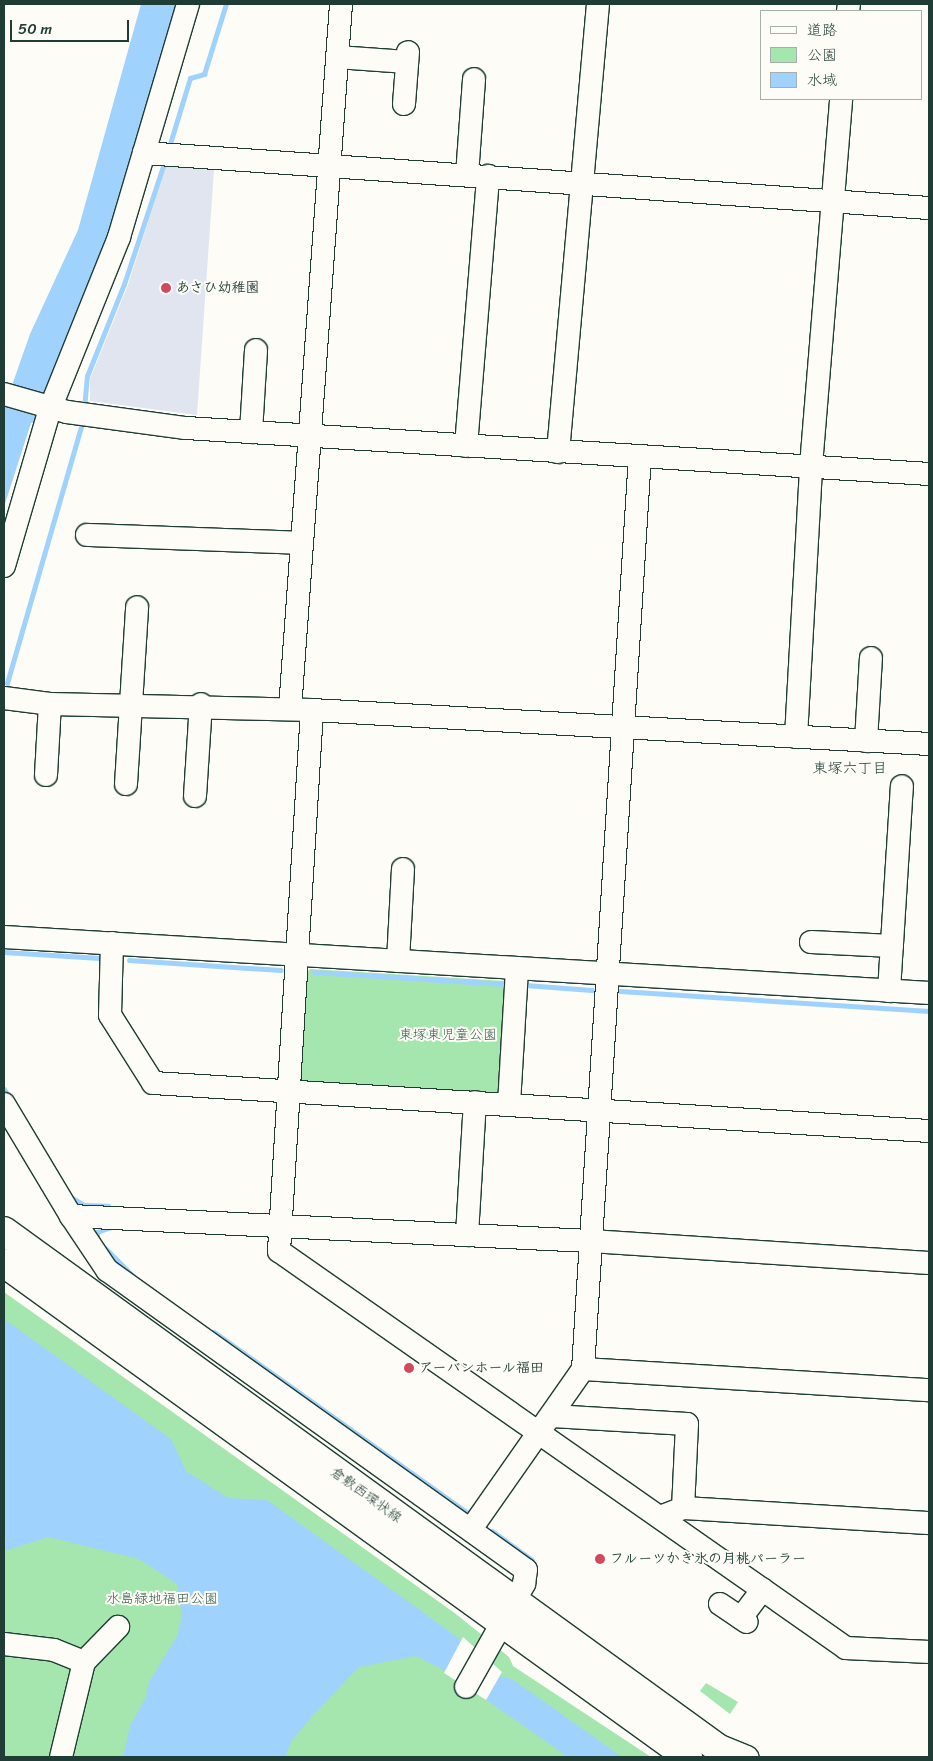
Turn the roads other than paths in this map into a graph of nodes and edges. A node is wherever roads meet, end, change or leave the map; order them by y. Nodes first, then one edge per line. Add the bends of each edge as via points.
1 (188, 4) edge
2 (340, 4) edge
3 (598, 4) edge
4 (337, 58) junction
5 (474, 79) dead end
6 (841, 100) edge
7 (404, 104) dead end
8 (144, 153) junction
9 (330, 166) junction
10 (477, 176) junction
11 (583, 183) junction
12 (832, 200) junction
13 (929, 208) edge
14 (256, 350) dead end
15 (5, 395) edge
16 (47, 408) junction
17 (252, 432) junction
18 (309, 436) junction
19 (466, 446) junction
20 (558, 452) junction
21 (640, 456) junction
22 (811, 466) junction
23 (929, 474) edge
24 (87, 536) dead end
25 (302, 544) junction
26 (4, 566) edge
27 (137, 607) dead end
28 (871, 658) dead end
29 (4, 698) edge
30 (50, 704) junction
31 (132, 704) junction
32 (201, 704) junction
33 (301, 709) junction
34 (624, 728) junction
35 (796, 737) junction
36 (866, 741) junction
37 (929, 744) edge
38 (46, 775) dead end
39 (126, 784) dead end
40 (902, 786) dead end
41 (195, 796) dead end
42 (403, 869) dead end
43 (4, 937) edge
44 (811, 942) dead end
45 (112, 943) junction
46 (892, 946) junction
47 (298, 954) junction
48 (398, 961) junction
49 (517, 968) junction
50 (607, 974) junction
51 (889, 991) junction
52 (929, 994) edge
53 (288, 1090) junction
54 (475, 1102) junction
55 (4, 1104) edge
56 (509, 1104) junction
57 (598, 1110) junction
58 (929, 1131) edge
59 (71, 1216) junction
60 (279, 1227) junction
61 (4, 1231) edge
62 (467, 1235) junction
63 (590, 1241) junction
64 (4, 1263) edge
65 (929, 1263) edge
66 (583, 1369) junction
67 (929, 1390) edge
68 (546, 1425) junction
69 (683, 1508) junction
70 (660, 1517) junction
71 (929, 1523) edge
72 (471, 1529) junction
73 (762, 1589) junction
74 (720, 1604) dead end
75 (508, 1612) junction
76 (118, 1627) dead end
77 (4, 1644) edge
78 (929, 1652) edge
79 (84, 1662) junction
80 (466, 1687) dead end
81 (709, 1752) edge
82 (61, 1757) edge
83 (748, 1757) edge

1 - 8 street
2 - 4 street
3 - 11 street
4 - 7 street via 408,57
4 - 9 street
5 - 10 street
6 - 12 street
8 - 9 street
8 - 16 street via 118,237
9 - 10 street
9 - 18 street
10 - 11 street
10 - 19 street
11 - 12 street
11 - 20 street
12 - 13 street
12 - 22 street
14 - 17 street
15 - 16 street
16 - 17 street via 82,415
16 - 26 street
17 - 18 street
18 - 19 street
18 - 25 street
19 - 20 street
20 - 21 street
21 - 22 street
21 - 34 street
22 - 23 street
22 - 35 street
24 - 25 street
25 - 33 street
27 - 31 street
28 - 36 street
29 - 30 street
30 - 31 street
30 - 38 street
31 - 32 street
31 - 39 street
32 - 33 street
32 - 41 street
33 - 34 street
33 - 47 street
34 - 35 street
34 - 50 street
35 - 36 street
36 - 37 street
40 - 46 street
42 - 48 street
43 - 45 street
44 - 46 street
45 - 47 street
45 - 53 street via 110,1014 152,1082
46 - 51 street
47 - 48 street
47 - 53 street
48 - 49 street
49 - 50 street
49 - 56 street
50 - 51 street
50 - 57 street
51 - 52 street
53 - 54 street
53 - 60 street
54 - 56 street
54 - 62 street
55 - 59 street
56 - 57 street
57 - 58 street
57 - 63 street
59 - 60 street
59 - 72 street via 107,1270
60 - 62 street
60 - 68 street via 279,1251
61 - 75 main road, 倉敷西環状線
62 - 63 street
63 - 65 street
63 - 66 street
64 - 75 main road, 倉敷西環状線
66 - 67 street
66 - 68 street
68 - 69 street via 687,1424
68 - 70 street
68 - 72 street
69 - 70 street
69 - 71 street
70 - 73 street
72 - 75 street via 526,1570
73 - 74 street via 744,1620
73 - 78 street via 846,1648
75 - 80 street
75 - 81 main road, 倉敷西環状線
76 - 79 street
77 - 79 street via 54,1650
79 - 82 street
81 - 83 street

